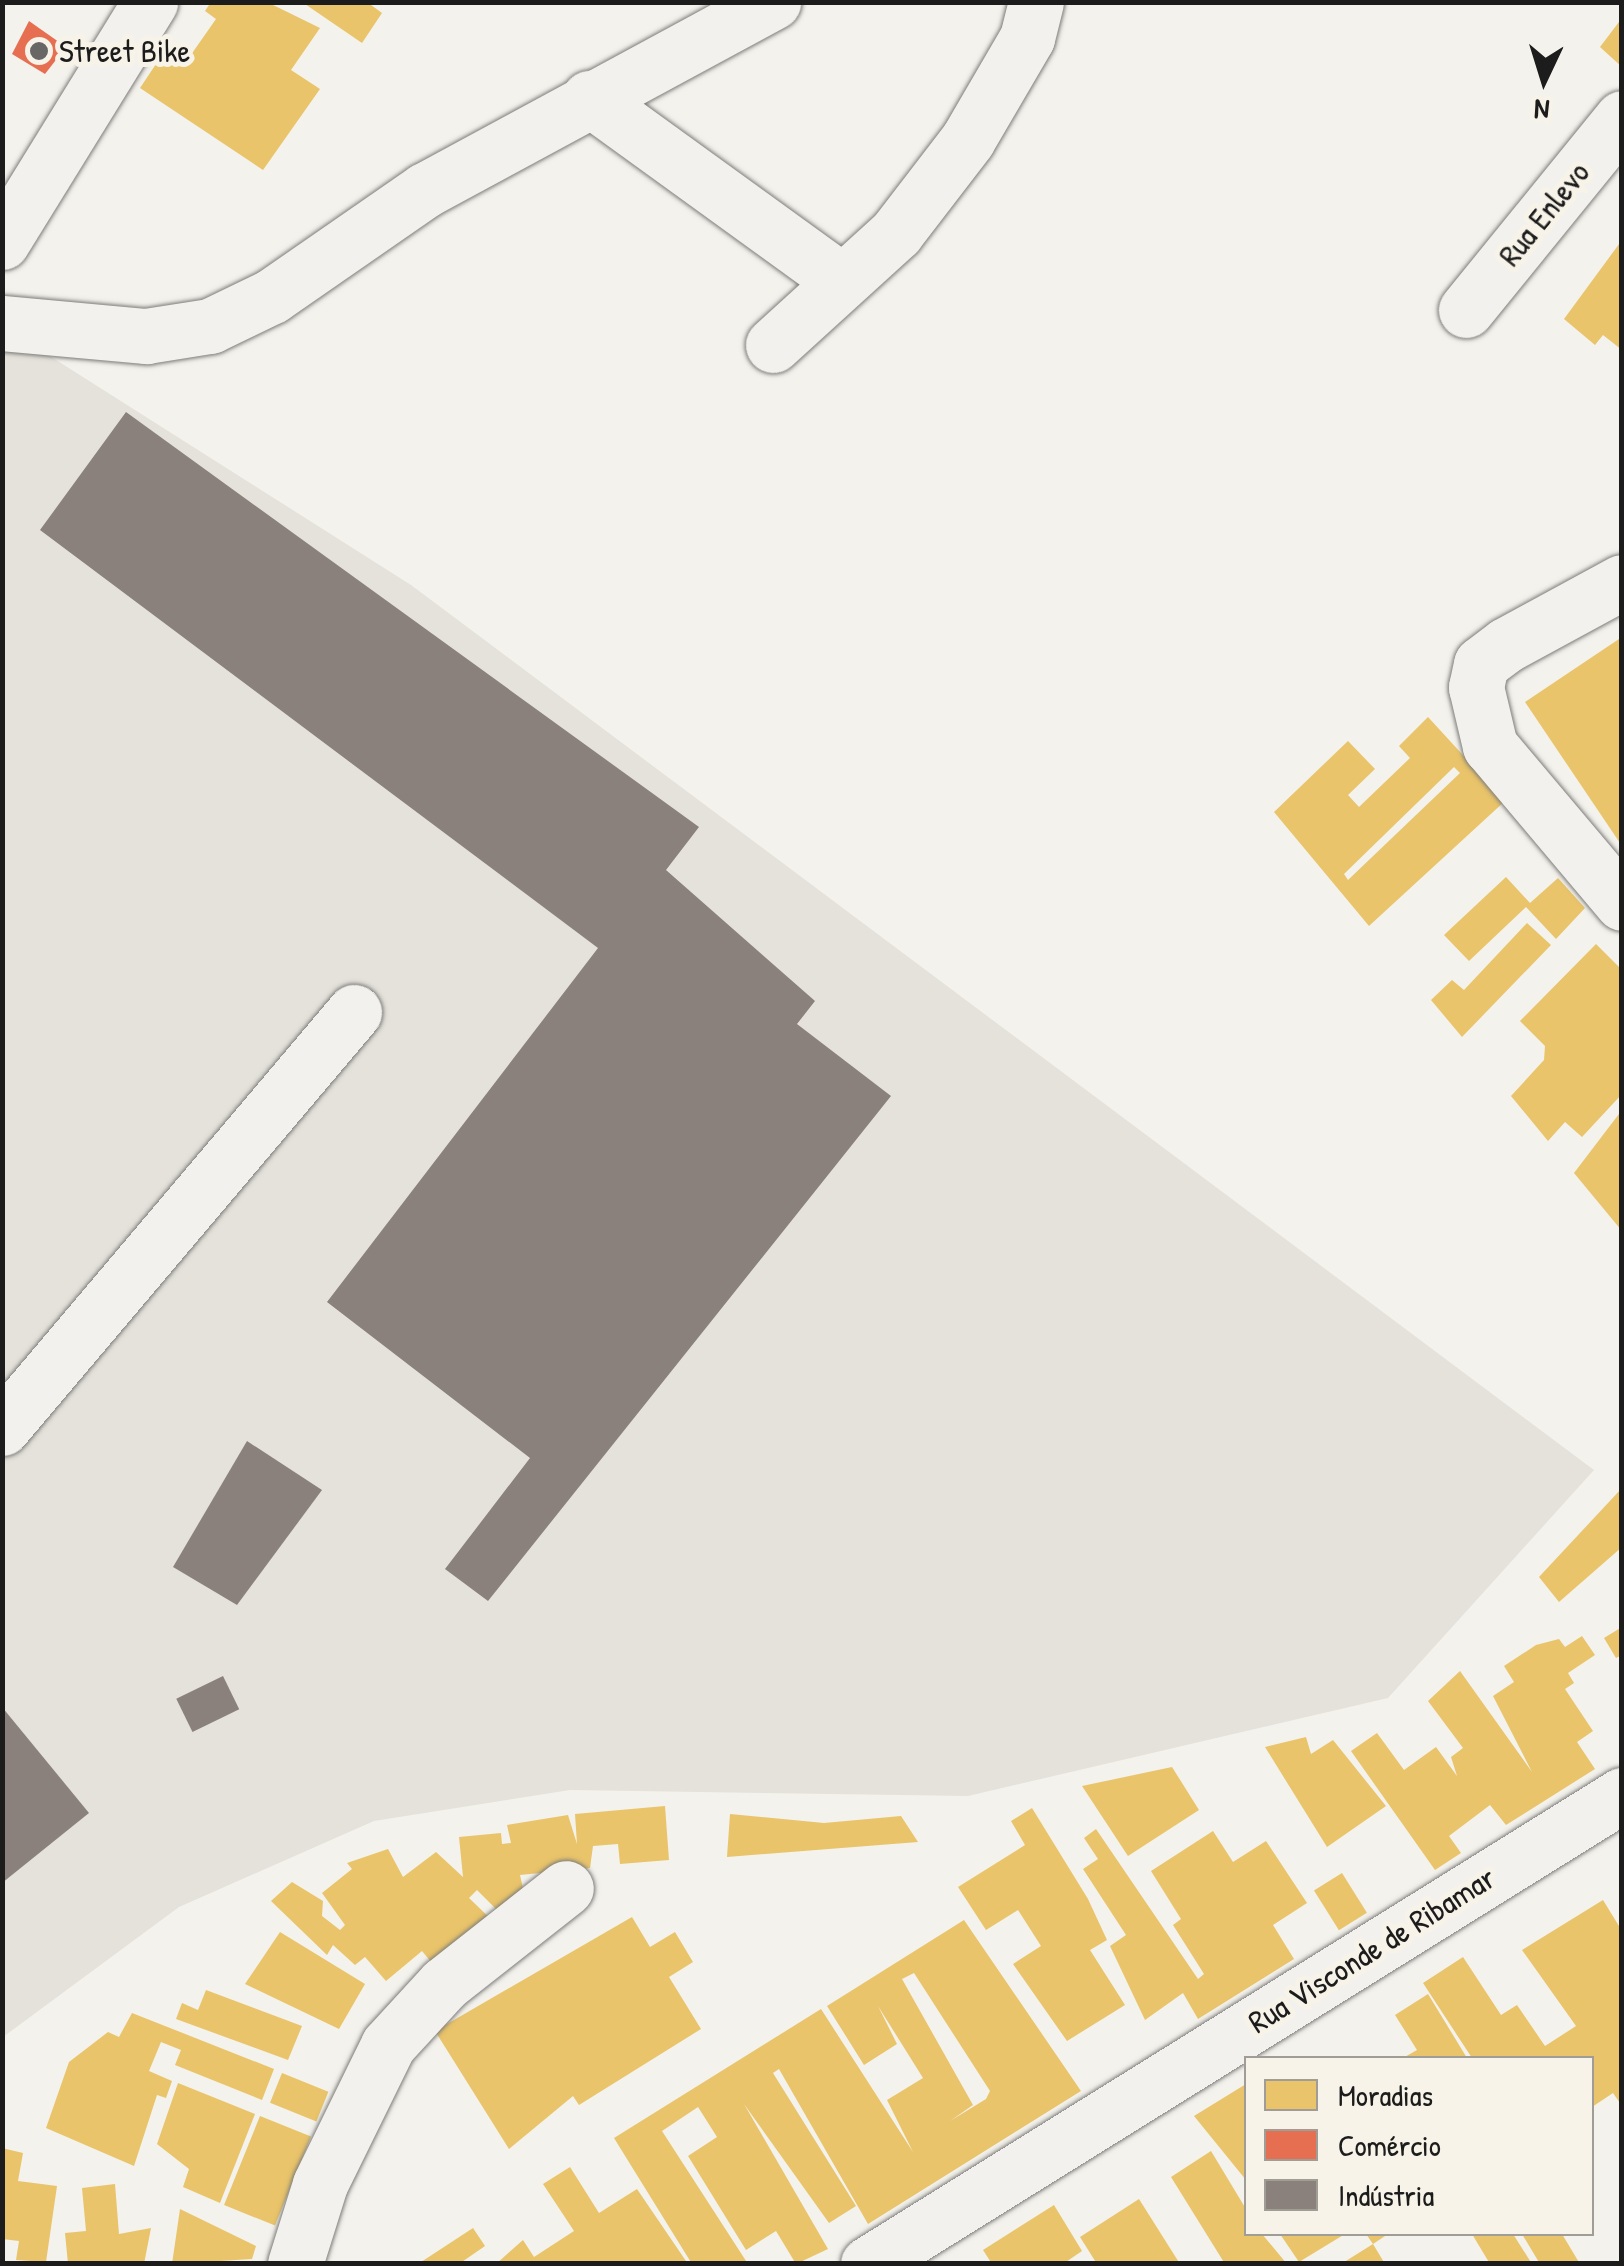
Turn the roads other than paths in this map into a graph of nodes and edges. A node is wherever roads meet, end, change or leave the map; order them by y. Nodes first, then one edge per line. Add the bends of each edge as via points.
1 (150, 2) edge
2 (773, 2) edge
3 (1036, 2) edge
4 (589, 98) junction
5 (1622, 118) edge
6 (2, 242) edge
7 (840, 280) junction
8 (1466, 310) dead end
9 (2, 323) edge
10 (774, 346) dead end
11 (1622, 582) edge
12 (1622, 904) edge
13 (354, 1012) dead end
14 (2, 1428) edge
15 (1622, 1795) edge
16 (566, 1888) dead end
17 (294, 2264) edge
18 (868, 2264) edge

1 - 6 street
2 - 4 street
3 - 7 street via 1028,38 968,139 896,233
4 - 7 street
4 - 9 street via 210,326 146,336
5 - 8 street, Rua Enlevo
7 - 10 street
11 - 12 street via 1481,664 1478,717 1490,746
13 - 14 street
15 - 18 street, Rua Visconde de Ribamar
16 - 17 street via 444,1984 388,2045 320,2184

